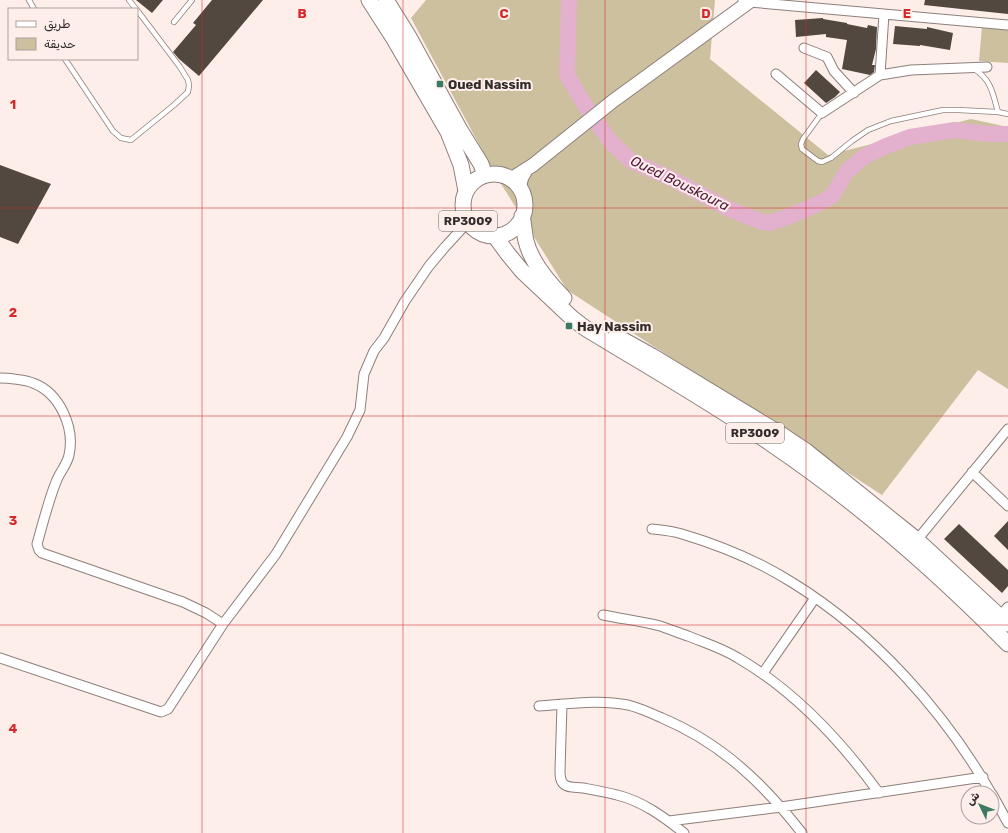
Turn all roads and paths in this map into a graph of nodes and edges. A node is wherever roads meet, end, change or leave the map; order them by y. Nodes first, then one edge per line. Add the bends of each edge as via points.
1 (129, 0) edge
2 (192, 0) edge
3 (368, 0) edge
4 (386, 0) edge
5 (747, 1) edge
6 (135, 8) edge
7 (138, 11) edge
8 (884, 14) junction
9 (174, 22) dead end
10 (1008, 25) edge
11 (804, 48) dead end
12 (66, 60) edge
13 (987, 67) dead end
14 (972, 68) junction
15 (776, 74) dead end
16 (880, 75) junction
17 (854, 93) junction
18 (998, 112) junction
19 (822, 114) junction
20 (1008, 114) edge
21 (485, 175) junction
22 (515, 183) junction
23 (466, 191) junction
24 (522, 216) junction
25 (468, 222) junction
26 (494, 235) junction
27 (0, 378) edge
28 (1008, 429) edge
29 (972, 472) junction
30 (1008, 506) edge
31 (652, 529) dead end
32 (917, 540) junction
33 (815, 598) junction
34 (603, 615) dead end
35 (1006, 618) edge
36 (223, 624) junction
37 (1008, 644) edge
38 (0, 658) edge
39 (763, 673) junction
40 (562, 704) junction
41 (540, 706) dead end
42 (982, 778) junction
43 (986, 785) edge
44 (879, 793) junction
45 (782, 807) junction
46 (1000, 808) edge
47 (669, 821) junction
48 (1008, 822) edge
49 (684, 833) edge
50 (802, 833) edge

1 - 6 lane
2 - 9 lane
3 - 23 main road, RP3009 via 448,132 461,165
4 - 21 main road via 409,36
5 - 8 street
5 - 22 street via 613,101 526,170
7 - 12 lane via 180,67 189,85 188,92 131,140 121,138 113,131
8 - 10 street
8 - 16 street
11 - 17 street via 827,57 834,71
13 - 14 street
14 - 16 street via 911,70
14 - 18 lane via 985,76
15 - 19 street
16 - 17 street
17 - 19 street
18 - 19 lane via 943,110 891,121 868,130 822,162 802,149 801,144
18 - 20 lane
21 - 22 main road via 503,175
21 - 23 main road via 474,181
22 - 24 main road, RP3009 via 525,201
23 - 25 main road, RP3009 via 463,204
24 - 26 main road, RP3009 via 511,230
24 - 32 main road, RP3009 via 526,242 534,260 558,291 585,316 782,435 830,469
25 - 26 main road, RP3009 via 480,232
25 - 36 street via 425,272 374,351 364,374 360,410 347,437 276,554
26 - 37 main road, RP3009 via 522,271 572,318 715,406 771,443 845,498 973,608
27 - 36 street via 33,383 49,393 61,408 68,423 71,438 69,455 54,488 37,544 39,550 188,604
28 - 29 street
29 - 30 street
29 - 32 street
31 - 33 street via 681,534 750,560 793,582
32 - 35 main road, RP3009
33 - 39 street
33 - 42 street via 854,628 928,701
34 - 39 street via 660,626 715,646
36 - 38 street via 168,709 162,712
39 - 44 street via 830,732
40 - 41 street
40 - 45 street via 610,703 629,706 676,724 718,748
40 - 47 street via 560,771 563,784 624,797
42 - 43 street
42 - 44 street
44 - 45 street
45 - 47 street
45 - 50 street
46 - 48 street
47 - 49 street

